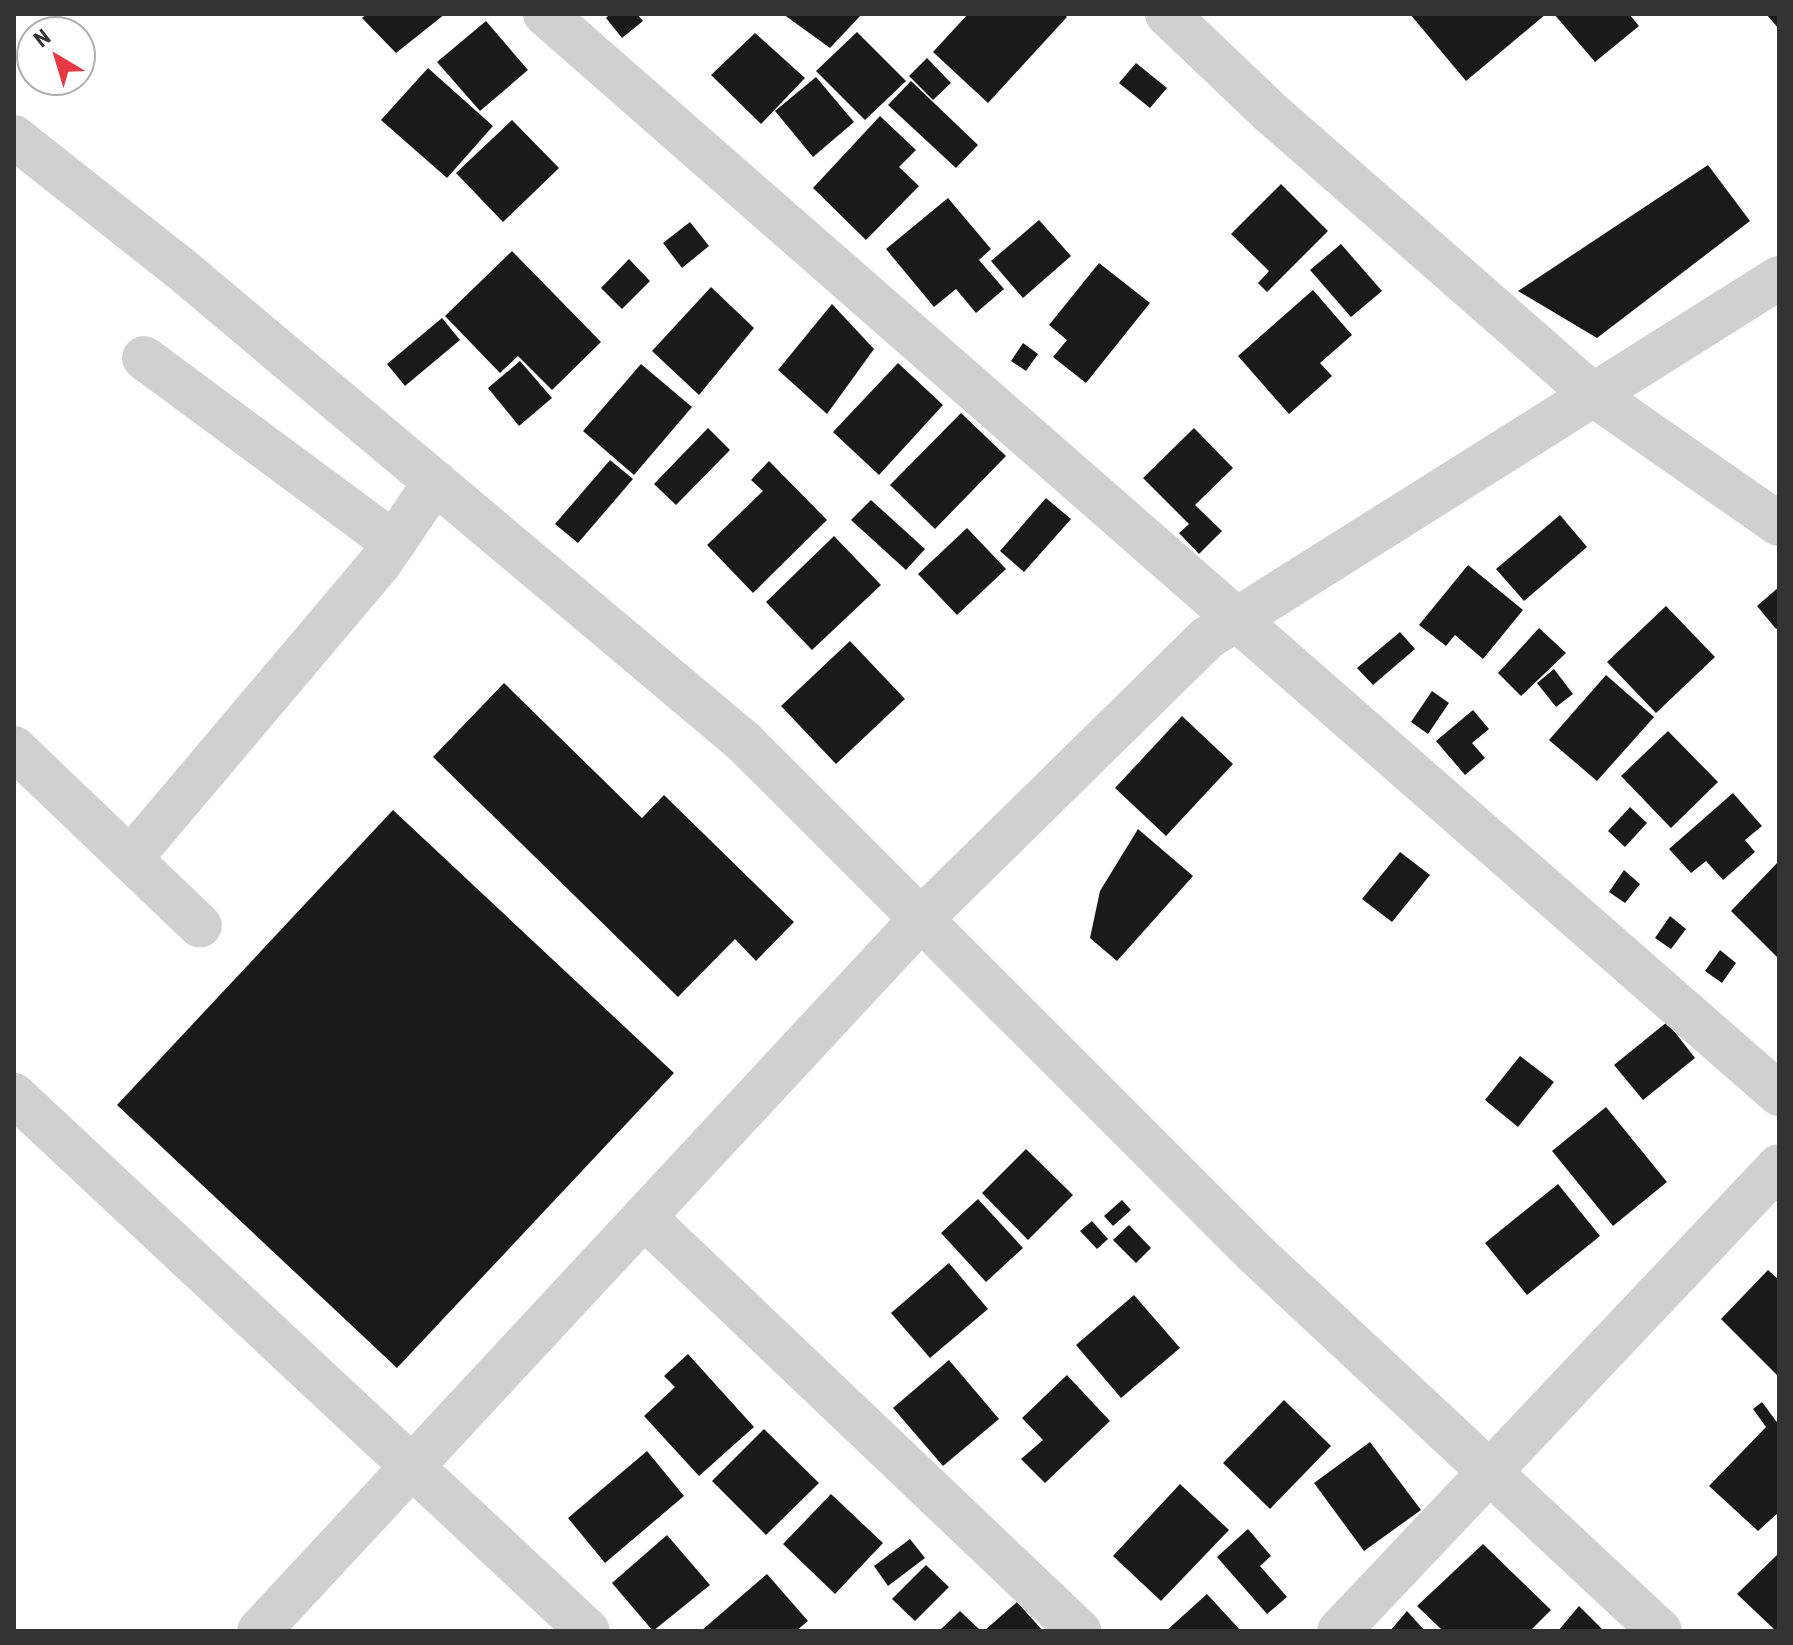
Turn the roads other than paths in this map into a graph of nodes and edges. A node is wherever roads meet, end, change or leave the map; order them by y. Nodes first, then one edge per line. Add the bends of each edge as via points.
1 (545, 14) edge
2 (1167, 14) edge
3 (14, 137) edge
4 (1779, 278) edge
5 (144, 358) dead end
6 (1591, 393) junction
7 (435, 482) junction
8 (1779, 524) edge
9 (394, 543) junction
10 (1234, 621) junction
11 (14, 748) edge
12 (130, 859) junction
13 (921, 919) junction
14 (200, 926) dead end
15 (1779, 1094) edge
16 (14, 1095) edge
17 (1779, 1166) edge
18 (644, 1217) junction
19 (413, 1465) junction
20 (1487, 1470) junction
21 (259, 1631) edge
22 (588, 1631) edge
23 (1079, 1631) edge
24 (1339, 1631) edge
25 (1660, 1631) edge

1 - 10 street
2 - 6 street via 1271,113
3 - 7 street
4 - 6 street
5 - 9 street
6 - 8 street
6 - 10 street
7 - 9 street
7 - 13 street via 744,742
9 - 12 street
10 - 13 street via 1207,638 1090,749
10 - 15 street
11 - 12 street
12 - 14 street
13 - 18 street
13 - 20 street via 1257,1255
16 - 19 street
17 - 20 street
18 - 19 street
18 - 23 street
19 - 21 street
19 - 22 street
20 - 24 street
20 - 25 street

